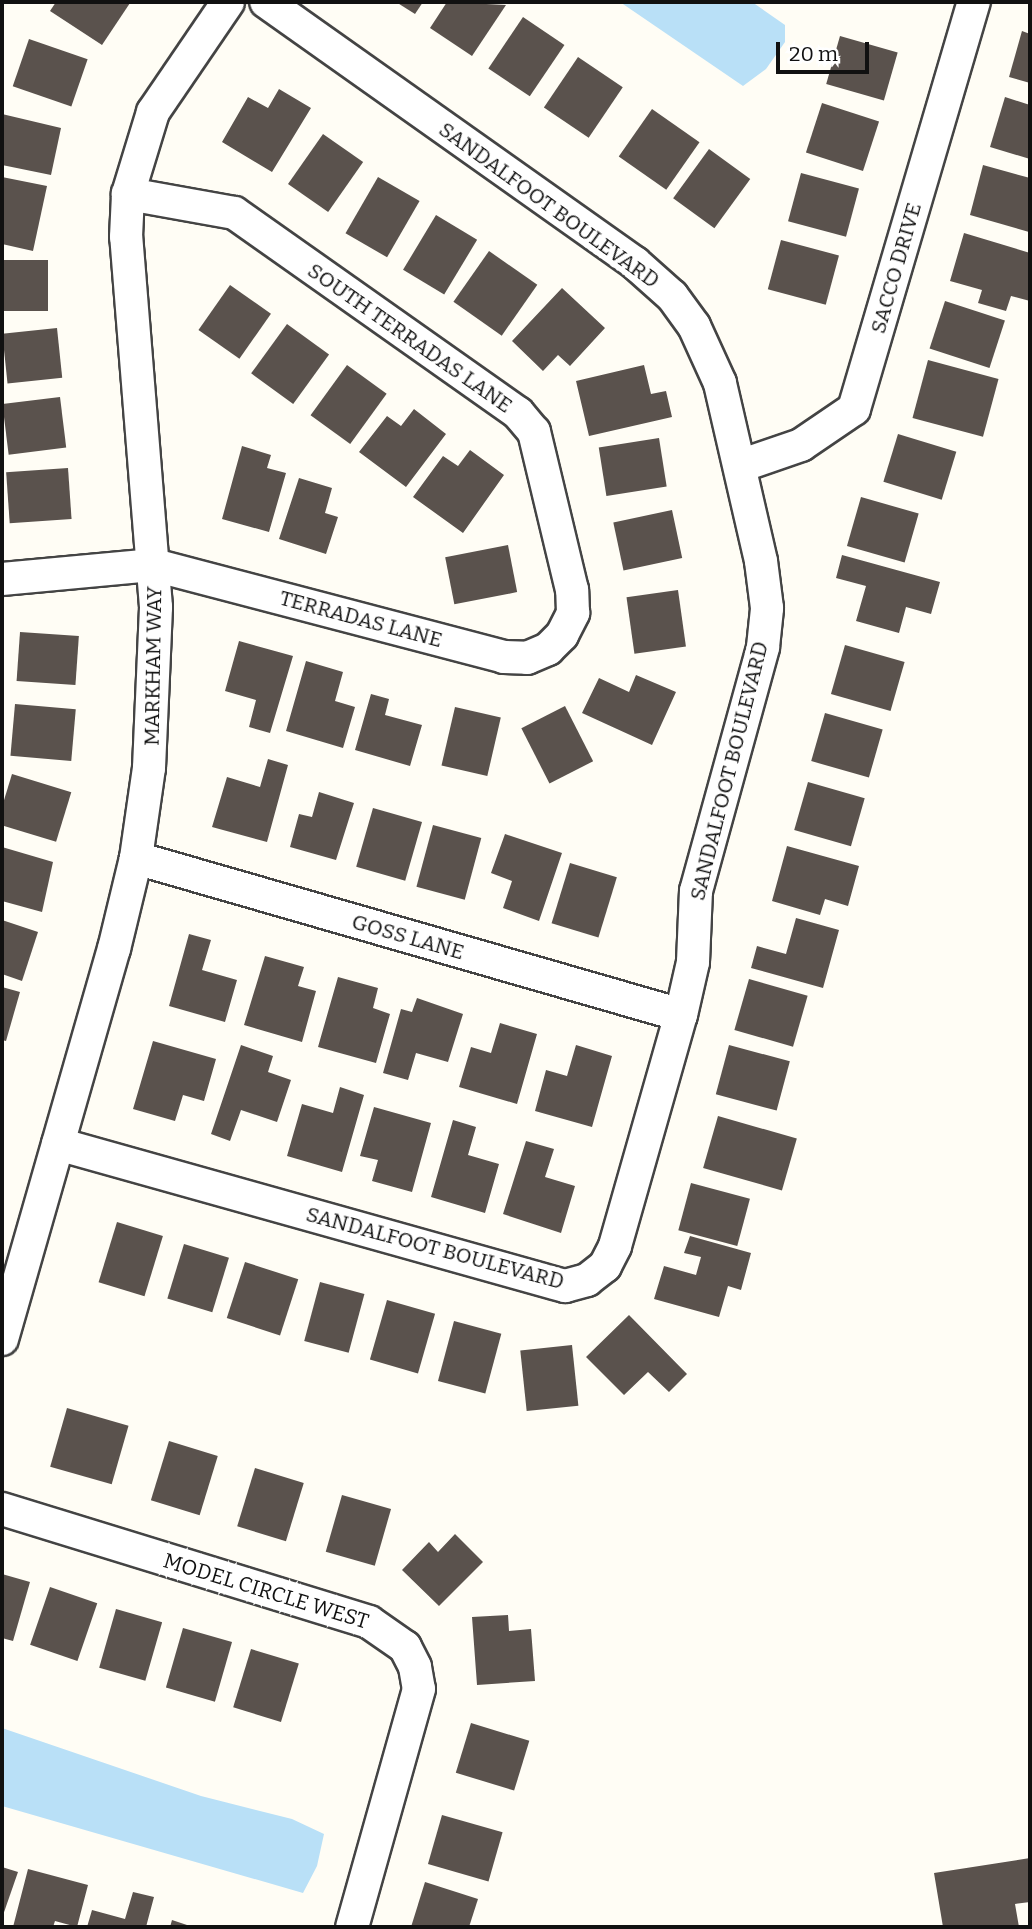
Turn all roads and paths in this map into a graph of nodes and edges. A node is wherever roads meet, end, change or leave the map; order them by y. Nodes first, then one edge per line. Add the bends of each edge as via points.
1 (228, 2) edge
2 (266, 2) edge
3 (974, 2) edge
4 (128, 194) junction
5 (740, 466) junction
6 (154, 565) junction
7 (2, 579) edge
8 (562, 635) joint
9 (136, 858) junction
10 (681, 1016) junction
11 (58, 1144) junction
12 (2, 1339) edge
13 (2, 1509) edge
14 (352, 1927) edge

1 - 4 street, MARKHAM WAY via 153,112
2 - 5 street, SANDALFOOT BOULEVARD via 635,263 671,296 712,359
3 - 5 street, SACCO DRIVE via 854,409 801,445
4 - 6 street, MARKHAM WAY via 126,237
4 - 8 street, SOUTH TERRADAS LANE via 234,213 518,413 534,432 572,590 573,613
5 - 10 street, SANDALFOOT BOULEVARD via 761,561 766,608 763,647 696,891 693,962
6 - 7 street, TERRADAS LANE
6 - 8 street, TERRADAS LANE via 504,657 527,658 548,649
6 - 9 street, MARKHAM WAY via 156,676
9 - 10 street, GOSS LANE
9 - 11 street, MARKHAM WAY
10 - 11 street, SANDALFOOT BOULEVARD via 615,1246 605,1266 587,1280 565,1286
11 - 12 street, MARKHAM WAY
13 - 14 street, MODEL CIRCLE WEST via 369,1622 405,1647 419,1689

